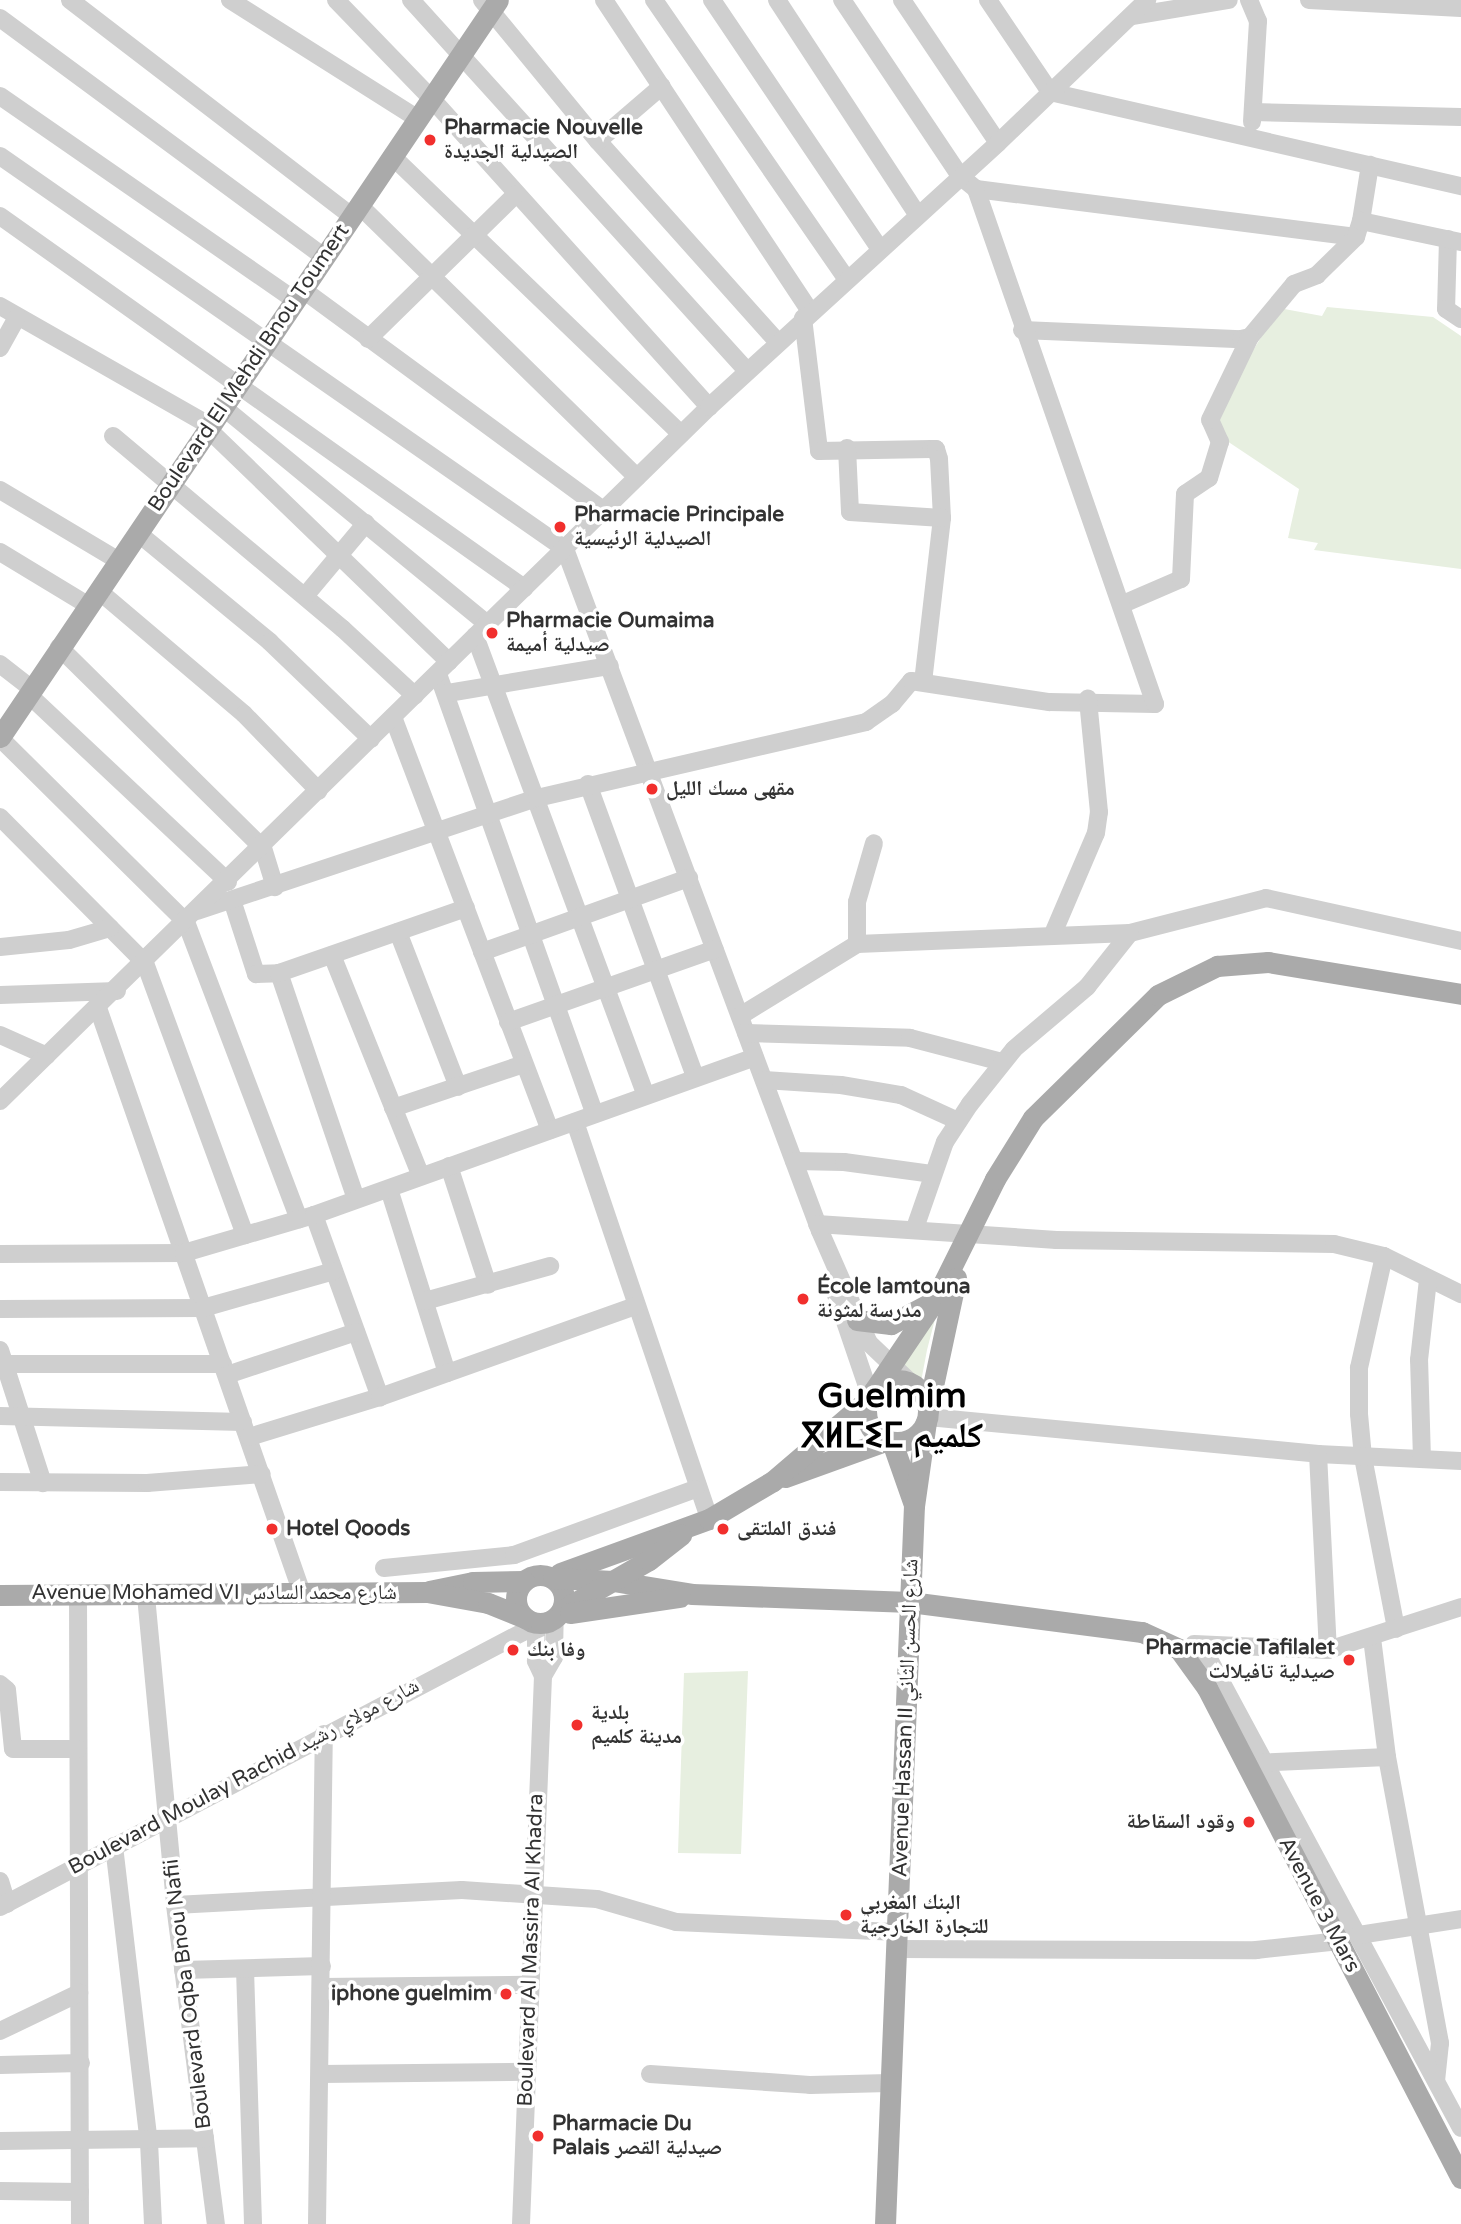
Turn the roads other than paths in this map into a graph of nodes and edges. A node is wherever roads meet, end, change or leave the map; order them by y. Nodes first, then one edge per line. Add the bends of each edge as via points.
1 (70, 0) edge
2 (230, 0) edge
3 (336, 0) edge
4 (411, 0) edge
5 (604, 0) edge
6 (654, 0) edge
7 (712, 0) edge
8 (777, 0) edge
9 (842, 0) edge
10 (902, 0) edge
11 (988, 0) edge
12 (1147, 0) edge
13 (1228, 0) edge
14 (1249, 0) edge
15 (1309, 0) edge
16 (491, 3) edge
17 (1461, 8) edge
18 (1132, 16) junction
19 (0, 18) edge
20 (461, 55) junction
21 (662, 86) junction
22 (1050, 92) junction
23 (0, 96) edge
24 (432, 98) junction
25 (1253, 112) junction
26 (1461, 117) edge
27 (417, 118) junction
28 (1250, 135) junction
29 (598, 141) junction
30 (998, 143) junction
31 (0, 156) edge
32 (392, 156) junction
33 (1370, 165) junction
34 (960, 176) junction
35 (1461, 186) edge
36 (976, 189) junction
37 (515, 194) junction
38 (355, 210) junction
39 (917, 214) junction
40 (0, 216) edge
41 (1358, 229) junction
42 (475, 234) junction
43 (1455, 241) edge
44 (879, 248) junction
45 (324, 257) junction
46 (432, 278) junction
47 (846, 278) junction
48 (298, 295) junction
49 (0, 306) edge
50 (806, 315) junction
51 (17, 317) junction
52 (1461, 319) edge
53 (1022, 330) junction
54 (1250, 337) junction
55 (368, 339) junction
56 (268, 341) junction
57 (778, 342) junction
58 (0, 348) edge
59 (747, 371) junction
60 (236, 387) junction
61 (223, 407) junction
62 (709, 407) junction
63 (209, 427) junction
64 (681, 434) junction
65 (113, 436) dead end
66 (847, 448) junction
67 (637, 477) junction
68 (171, 488) junction
69 (0, 490) edge
70 (603, 510) junction
71 (942, 518) junction
72 (366, 523) junction
73 (138, 533) junction
74 (565, 549) junction
75 (0, 552) edge
76 (339, 553) junction
77 (119, 561) junction
78 (524, 588) junction
79 (305, 596) junction
80 (94, 599) junction
81 (1123, 604) junction
82 (481, 630) junction
83 (60, 647) junction
84 (0, 664) edge
85 (610, 666) junction
86 (443, 668) junction
87 (923, 681) junction
88 (494, 686) junction
89 (31, 692) junction
90 (448, 693) junction
91 (415, 696) junction
92 (1088, 699) junction
93 (393, 717) junction
94 (0, 737) edge
95 (371, 739) junction
96 (650, 774) junction
97 (588, 784) junction
98 (319, 791) junction
99 (537, 798) junction
100 (490, 813) junction
101 (0, 817) edge
102 (438, 831) junction
103 (874, 843) dead end
104 (263, 848) junction
105 (689, 878) junction
106 (228, 882) junction
107 (275, 887) junction
108 (630, 897) junction
109 (232, 900) junction
110 (466, 908) junction
111 (192, 916) junction
112 (580, 916) junction
113 (110, 928) junction
114 (398, 932) junction
115 (532, 932) junction
116 (1130, 933) junction
117 (1052, 936) junction
118 (1461, 941) edge
119 (857, 944) junction
120 (0, 947) edge
121 (715, 949) junction
122 (482, 952) junction
123 (332, 955) junction
124 (145, 964) junction
125 (656, 967) junction
126 (279, 973) junction
127 (606, 986) junction
128 (117, 991) junction
129 (1461, 994) edge
130 (0, 995) edge
131 (558, 1004) junction
132 (98, 1008) junction
133 (508, 1022) junction
134 (743, 1024) junction
135 (0, 1035) edge
136 (47, 1056) junction
137 (755, 1057) junction
138 (1002, 1062) junction
139 (524, 1064) junction
140 (695, 1076) junction
141 (764, 1080) junction
142 (458, 1087) junction
143 (646, 1095) junction
144 (2, 1097) edge
145 (393, 1108) junction
146 (595, 1114) junction
147 (958, 1121) junction
148 (575, 1122) junction
149 (550, 1130) junction
150 (794, 1161) junction
151 (449, 1166) junction
152 (933, 1174) junction
153 (421, 1176) junction
154 (389, 1189) junction
155 (356, 1199) junction
156 (306, 1217) junction
157 (818, 1227) junction
158 (915, 1228) junction
159 (245, 1235) junction
160 (968, 1237) junction
161 (184, 1253) junction
162 (0, 1254) edge
163 (1384, 1255) junction
164 (551, 1266) dead end
165 (334, 1271) junction
166 (1429, 1280) junction
167 (488, 1285) junction
168 (1461, 1294) edge
169 (935, 1300) junction
170 (425, 1301) junction
171 (635, 1306) junction
172 (0, 1308) edge
173 (204, 1308) junction
174 (857, 1320) junction
175 (356, 1332) junction
176 (2, 1360) edge
177 (889, 1366) junction
178 (225, 1369) junction
179 (447, 1373) junction
180 (910, 1382) junction
181 (871, 1395) junction
182 (380, 1396) junction
183 (0, 1416) edge
184 (22, 1416) junction
185 (927, 1416) junction
186 (246, 1429) junction
187 (890, 1441) junction
188 (1318, 1454) junction
189 (1363, 1457) junction
190 (1422, 1459) junction
191 (1461, 1461) edge
192 (262, 1474) junction
193 (773, 1481) junction
194 (0, 1482) edge
195 (43, 1483) junction
196 (695, 1489) junction
197 (914, 1506) junction
198 (709, 1519) junction
199 (687, 1530) junction
200 (384, 1568) dead end
201 (550, 1577) junction
202 (524, 1581) junction
203 (613, 1581) junction
204 (427, 1592) junction
205 (302, 1593) junction
206 (692, 1594) junction
207 (0, 1595) edge
208 (78, 1595) junction
209 (146, 1596) junction
210 (909, 1602) junction
211 (1461, 1607) edge
212 (537, 1616) junction
213 (1396, 1629) junction
214 (513, 1637) junction
215 (1372, 1638) junction
216 (1166, 1641) junction
217 (1202, 1646) junction
218 (488, 1647) junction
219 (1328, 1650) junction
220 (535, 1656) junction
221 (543, 1676) junction
222 (0, 1684) edge
223 (324, 1734) junction
224 (78, 1749) junction
225 (1387, 1757) junction
226 (1255, 1763) junction
227 (168, 1818) junction
228 (114, 1846) junction
229 (78, 1866) junction
230 (0, 1881) edge
231 (534, 1895) junction
232 (322, 1899) junction
233 (3, 1905) edge
234 (174, 1905) junction
235 (1461, 1919) edge
236 (1421, 1926) junction
237 (1349, 1938) junction
238 (898, 1941) junction
239 (322, 1966) junction
240 (246, 1969) junction
241 (183, 1970) junction
242 (528, 1985) junction
243 (322, 1987) junction
244 (79, 1993) junction
245 (0, 2031) edge
246 (81, 2063) junction
247 (0, 2065) edge
248 (525, 2072) junction
249 (321, 2074) junction
250 (650, 2074) dead end
251 (1436, 2081) junction
252 (889, 2083) junction
253 (1461, 2128) edge
254 (205, 2138) junction
255 (82, 2139) junction
256 (0, 2141) edge
257 (149, 2142) junction
258 (1461, 2178) edge
259 (0, 2191) edge
260 (80, 2192) junction
261 (80, 2224) edge
262 (153, 2224) edge
263 (216, 2224) edge
264 (253, 2224) edge
265 (317, 2224) edge
266 (522, 2224) edge
267 (886, 2224) edge

1 - 38 street
2 - 27 street
3 - 24 street
4 - 20 street
5 - 21 street
6 - 47 street
7 - 44 street
8 - 39 street
9 - 34 street
10 - 30 street
11 - 22 street
12 - 18 street
13 - 18 street
14 - 25 street via 1258,21
15 - 17 street
16 - 20 main road, Boulevard El Mehdi Bnou Toumert
16 - 29 street
18 - 22 street
19 - 45 street
20 - 24 main road, Boulevard El Mehdi Bnou Toumert
20 - 59 street
21 - 29 street
21 - 50 street
22 - 28 street
22 - 30 street
23 - 48 street
24 - 27 main road, Boulevard El Mehdi Bnou Toumert
24 - 37 street
25 - 26 street
25 - 28 street
27 - 32 main road, Boulevard El Mehdi Bnou Toumert
28 - 33 street
29 - 57 street
30 - 34 street
31 - 56 street
32 - 38 main road, Boulevard El Mehdi Bnou Toumert
32 - 42 street
33 - 35 street
33 - 41 street
34 - 36 street
34 - 39 street
36 - 41 street
36 - 53 street
37 - 42 street
37 - 62 street
38 - 45 main road, Boulevard El Mehdi Bnou Toumert
38 - 46 street
39 - 44 street
40 - 60 street
41 - 43 street
41 - 54 street via 1317,275 1286,292
42 - 46 street
42 - 64 street
43 - 52 street via 1446,309
44 - 47 street
45 - 48 main road, Boulevard El Mehdi Bnou Toumert
46 - 55 street
46 - 67 street
47 - 50 street
48 - 55 street
48 - 56 main road, Boulevard El Mehdi Bnou Toumert
49 - 51 street
50 - 57 street
50 - 66 street via 819,451
51 - 58 street
51 - 63 street
53 - 54 street
53 - 81 street
54 - 81 street via 1210,420 1220,442 1209,478 1185,494 1181,579
55 - 70 street
56 - 60 main road, Boulevard El Mehdi Bnou Toumert
56 - 74 street
57 - 59 street
59 - 62 street
60 - 61 main road, Boulevard El Mehdi Bnou Toumert
60 - 78 street via 357,466
61 - 63 main road, Boulevard El Mehdi Bnou Toumert
61 - 72 street
62 - 64 street
63 - 68 main road, Boulevard El Mehdi Bnou Toumert
63 - 76 street
64 - 67 street
65 - 68 street
66 - 71 street via 850,512
66 - 71 street via 936,449
67 - 70 street
68 - 73 main road, Boulevard El Mehdi Bnou Toumert
68 - 79 street
69 - 77 street
70 - 74 street
71 - 87 street
72 - 76 street
72 - 82 street
73 - 77 main road, Boulevard El Mehdi Bnou Toumert
73 - 95 street via 270,642
74 - 78 street
74 - 85 street
75 - 80 street
76 - 79 street
76 - 86 street
77 - 80 main road, Boulevard El Mehdi Bnou Toumert
78 - 82 street
79 - 91 street
80 - 83 main road, Boulevard El Mehdi Bnou Toumert
80 - 98 street via 244,715
81 - 92 street via 1155,704
82 - 86 street
82 - 88 street
83 - 89 main road, Boulevard El Mehdi Bnou Toumert
83 - 104 street
84 - 89 street
85 - 88 street
85 - 96 street
86 - 90 street
86 - 91 street
87 - 92 street via 1049,702
87 - 96 street via 906,684 892,704 866,722
88 - 90 street
88 - 99 street
89 - 94 main road, Boulevard El Mehdi Bnou Toumert
89 - 106 street
90 - 100 street
91 - 93 street
92 - 117 street via 1100,791 1097,822
93 - 95 street
93 - 102 street
94 - 111 street
95 - 98 street
96 - 97 street
96 - 105 street
97 - 99 street
97 - 108 street
98 - 104 street
99 - 100 street
99 - 112 street
100 - 102 street
100 - 115 street
101 - 113 street
102 - 107 street
102 - 110 street
103 - 119 street via 858,902
104 - 106 street
104 - 107 street
105 - 108 street
105 - 121 street
106 - 111 street
107 - 109 street
108 - 112 street
108 - 125 street
109 - 111 street
109 - 126 street via 256,974
110 - 114 street
110 - 122 street
111 - 124 street
111 - 156 street
112 - 115 street
112 - 127 street
113 - 120 street via 69,940
113 - 124 street
114 - 123 street
114 - 142 street
115 - 122 street
115 - 131 street
116 - 117 street
116 - 118 street via 1266,898
116 - 138 street via 1069,1006 1030,1033
117 - 119 street
119 - 134 street
121 - 125 street
121 - 134 street
122 - 133 street
123 - 126 street
123 - 145 street
124 - 128 street
124 - 159 street
125 - 127 street
125 - 140 street
126 - 155 street
127 - 131 street
127 - 143 street
128 - 130 street
128 - 132 street
129 - 160 main road via 1298,964 1240,962 1196,974 1158,995 1033,1118 995,1179
131 - 133 street
131 - 146 street
132 - 136 street
132 - 161 street
133 - 139 street
134 - 137 street
134 - 138 street via 910,1038
135 - 136 street
136 - 144 street
137 - 140 street
137 - 141 street
138 - 147 street
139 - 142 street
139 - 149 street
140 - 143 street
141 - 147 street via 901,1095
141 - 150 street
142 - 145 street
143 - 146 street
145 - 153 street
146 - 148 street
147 - 152 street
148 - 149 street
148 - 171 street
149 - 151 street
150 - 152 street
150 - 157 street
151 - 153 street
151 - 167 street
152 - 158 street
153 - 154 street
154 - 155 street
154 - 170 street
155 - 156 street
156 - 159 street
156 - 165 street
157 - 158 street
157 - 174 street
157 - 181 street via 851,1346
158 - 160 street
159 - 161 street
160 - 163 street via 1334,1244
160 - 169 main road
160 - 185 main road, Avenue Hassan II شارع الحسن الثاني
161 - 162 street
161 - 173 street
163 - 166 street
163 - 189 street via 1359,1368
164 - 167 street
165 - 173 street
165 - 175 street
166 - 168 street
166 - 190 street via 1419,1360
167 - 170 street
169 - 174 main road via 891,1324
169 - 177 main road
170 - 179 street
171 - 179 street
171 - 196 street
172 - 173 street
173 - 178 street
174 - 177 street
175 - 178 street
175 - 182 street
176 - 178 street
176 - 184 street
177 - 180 street
177 - 181 main road
178 - 186 street
179 - 182 street
180 - 181 main road via 895,1380
180 - 185 main road via 923,1393
181 - 187 main road via 867,1420 877,1434
181 - 193 main road
182 - 186 street
183 - 184 street
184 - 186 street
184 - 195 street
185 - 187 main road via 913,1438
185 - 188 street
185 - 197 main road, Avenue Hassan II شارع الحسن الثاني
186 - 192 street
187 - 193 main road
187 - 197 main road, Avenue Hassan II شارع الحسن الثاني
188 - 189 street
188 - 219 street
189 - 190 street
189 - 213 street
190 - 191 street
192 - 195 street via 147,1483
192 - 205 street
193 - 198 main road
194 - 195 street
196 - 198 street
196 - 200 street via 514,1555
197 - 210 main road, Avenue Hassan II شارع الحسن الثاني
198 - 199 main road
199 - 201 main road
199 - 203 main road
201 - 202 main road, Avenue Mohamed VI شارع محمد السادس
201 - 203 main road
201 - 212 main road via 564,1592
202 - 204 main road, Avenue Mohamed VI شارع محمد السادس via 473,1582
202 - 212 main road via 516,1592
203 - 206 main road
203 - 212 main road
204 - 205 main road, Avenue Mohamed VI شارع محمد السادس
204 - 212 main road, Avenue Mohamed VI شارع محمد السادس
205 - 209 main road, Avenue Mohamed VI شارع محمد السادس
206 - 210 main road
206 - 212 main road
207 - 208 main road, Avenue Mohamed VI شارع محمد السادس
208 - 209 main road, Avenue Mohamed VI شارع محمد السادس
208 - 224 street
209 - 227 street, Boulevard Oqba Bnou Nafii
210 - 216 main road via 1130,1630
210 - 238 main road, Avenue Hassan II شارع الحسن الثاني
211 - 213 street
212 - 214 street, Boulevard Moulay Rachid شارع مولاي رشيد
212 - 218 street, Boulevard Moulay Rachid شارع مولاي رشيد
212 - 220 street, Boulevard Al Massira Al Khadra
212 - 221 street, Boulevard Al Massira Al Khadra via 554,1657
213 - 215 street
214 - 218 street, Boulevard Moulay Rachid شارع مولاي رشيد
214 - 220 street via 529,1645
215 - 219 street
215 - 225 street
216 - 217 street
216 - 226 main road, Avenue 3 Mars via 1191,1662
217 - 219 street
217 - 226 street
218 - 223 street, Boulevard Moulay Rachid شارع مولاي رشيد
220 - 221 street, Boulevard Al Massira Al Khadra
221 - 231 street, Boulevard Al Massira Al Khadra
222 - 224 street via 7,1690 13,1749
223 - 227 street, Boulevard Moulay Rachid شارع مولاي رشيد
223 - 232 street
224 - 229 street
225 - 226 street
225 - 236 street
226 - 237 main road, Avenue 3 Mars
227 - 228 street, Boulevard Moulay Rachid شارع مولاي رشيد
227 - 234 street, Boulevard Oqba Bnou Nafii
228 - 229 street, Boulevard Moulay Rachid شارع مولاي رشيد
228 - 257 street
229 - 233 street, Boulevard Moulay Rachid شارع مولاي رشيد
229 - 244 street
230 - 233 street
231 - 232 street via 449,1890
231 - 238 street via 597,1899 676,1922
231 - 242 street, Boulevard Al Massira Al Khadra
232 - 234 street
232 - 239 street
234 - 241 street, Boulevard Oqba Bnou Nafii
235 - 236 street
236 - 237 street
236 - 251 street via 1440,2043
237 - 238 street via 1256,1950
237 - 251 street
237 - 258 main road, Avenue 3 Mars
238 - 252 main road, Avenue Hassan II شارع الحسن الثاني
239 - 240 street
239 - 243 street
240 - 241 street
240 - 264 street
241 - 254 street, Boulevard Oqba Bnou Nafii
242 - 243 street
242 - 248 street, Boulevard Al Massira Al Khadra
243 - 249 street
244 - 245 street
244 - 246 street
246 - 247 street
246 - 255 street
248 - 249 street
248 - 266 street, Boulevard Al Massira Al Khadra
249 - 265 street
250 - 252 street via 810,2085
251 - 253 street
252 - 267 main road, Avenue Hassan II شارع الحسن الثاني
254 - 257 street
254 - 263 street, Boulevard Oqba Bnou Nafii
255 - 256 street
255 - 257 street
255 - 260 street
257 - 262 street
259 - 260 street
260 - 261 street

